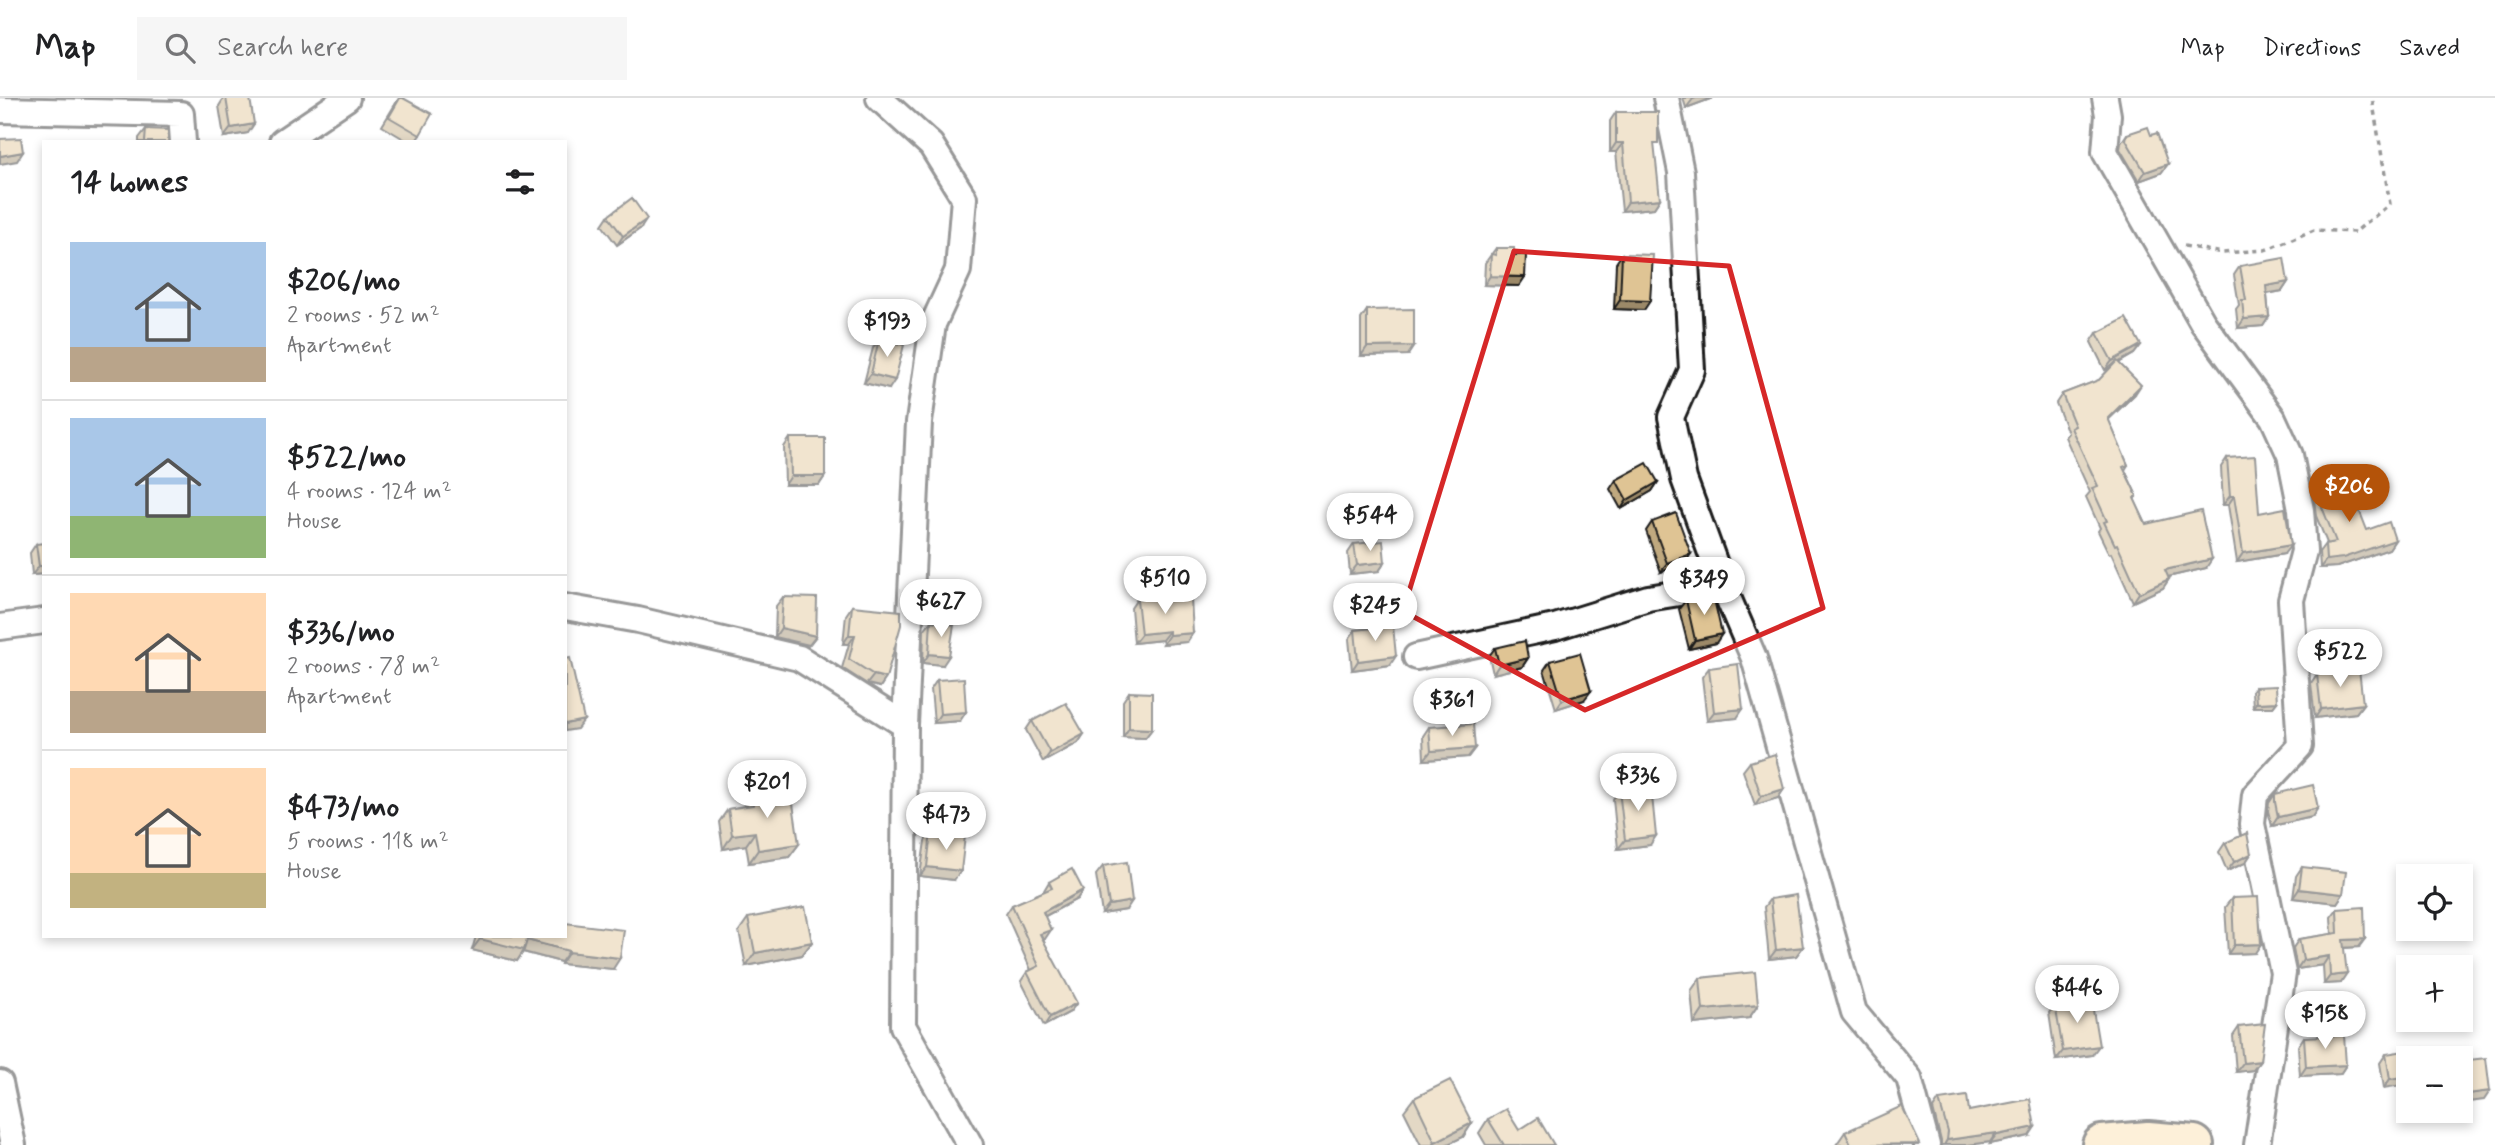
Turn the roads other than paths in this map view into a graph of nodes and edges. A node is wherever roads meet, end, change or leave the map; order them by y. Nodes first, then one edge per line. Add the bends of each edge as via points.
1 (347, 98) edge
2 (879, 98) edge
3 (1666, 98) edge
4 (2105, 98) edge
5 (0, 110) edge
6 (183, 140) edge
7 (285, 140) edge
8 (1723, 586) junction
9 (567, 607) edge
10 (42, 621) edge
11 (0, 628) edge
12 (1416, 657) dead end
13 (905, 724) junction
14 (0, 1083) edge
15 (13, 1145) edge
16 (970, 1145) edge
17 (1927, 1145) edge
18 (2102, 1145) edge
19 (2194, 1145) edge
20 (2257, 1145) edge

1 - 7 street
2 - 13 street via 931,145 964,198 958,270 933,324 919,422
3 - 8 street via 1681,172 1692,370 1671,417 1684,480
4 - 20 street via 2105,152 2203,323 2273,418 2290,455 2301,510 2304,551 2291,600 2300,746 2255,795 2252,824 2283,974
5 - 6 street via 181,114
8 - 12 street via 1648,598 1555,628
8 - 17 street via 1755,658 1854,1012 1909,1078
9 - 13 street via 799,658
10 - 11 street
13 - 16 street via 903,1026
14 - 15 street
18 - 19 main road via 2148,1141

